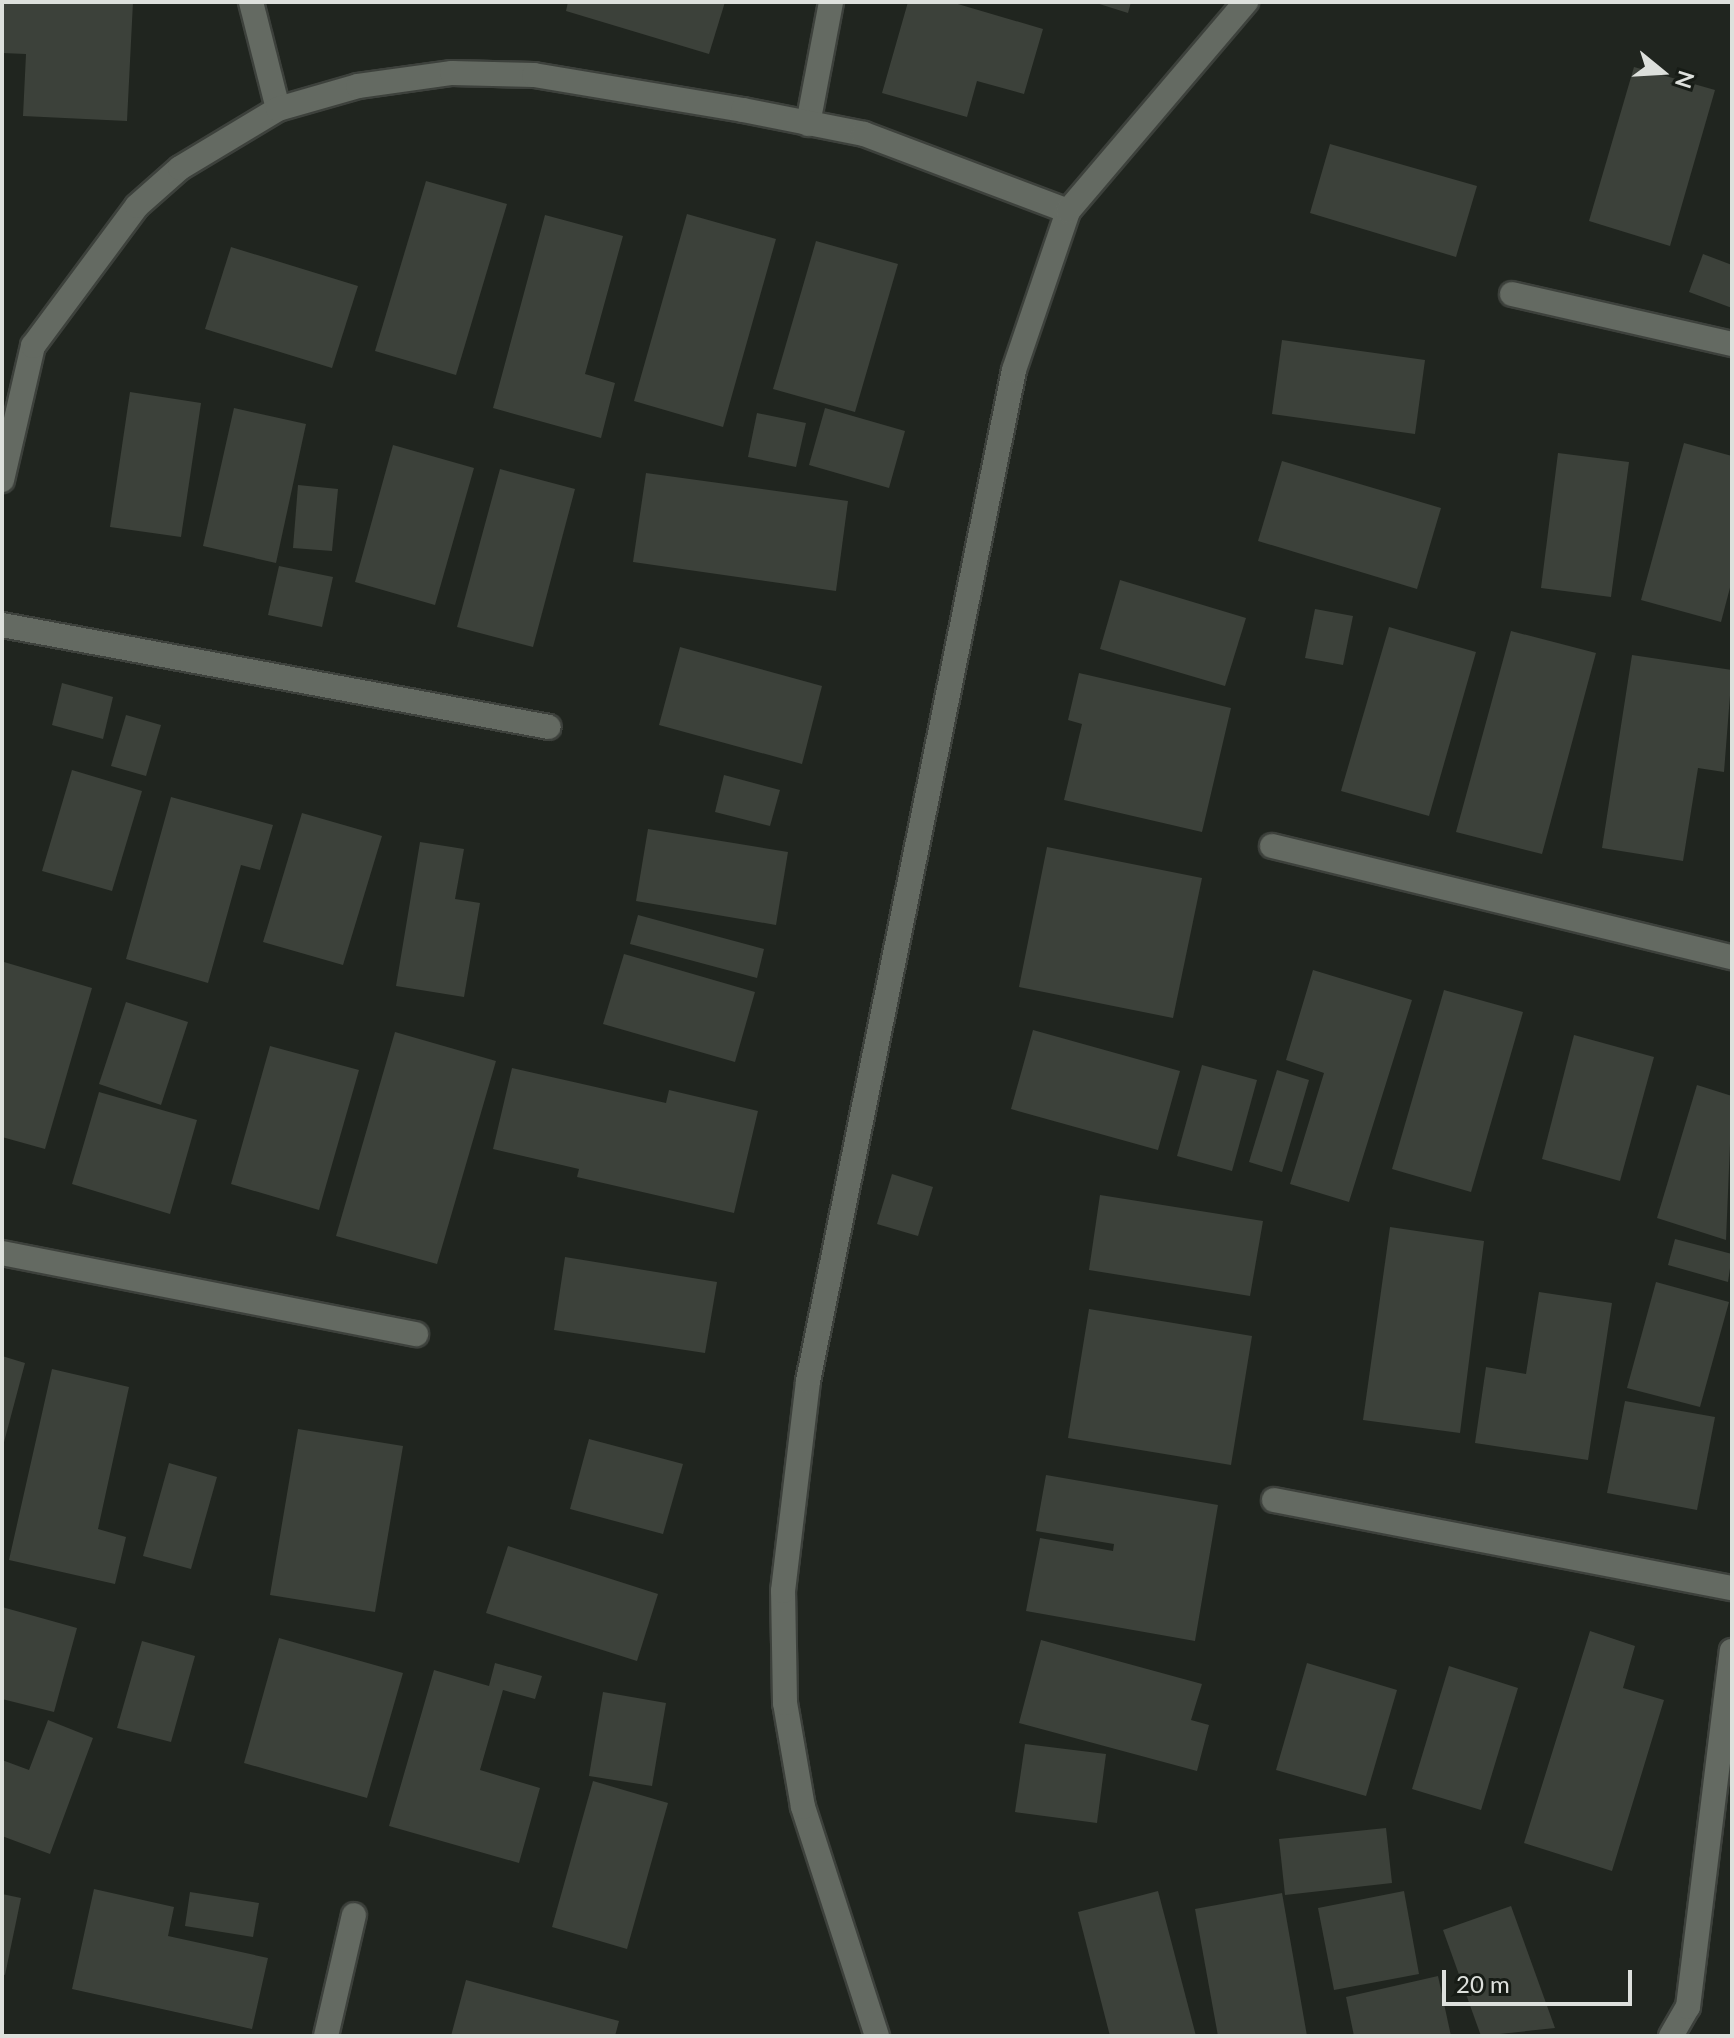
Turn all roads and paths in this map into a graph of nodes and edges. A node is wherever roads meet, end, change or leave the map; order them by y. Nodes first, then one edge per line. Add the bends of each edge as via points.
1 (251, 2) edge
2 (831, 2) edge
3 (1246, 2) edge
4 (278, 109) junction
5 (808, 124) junction
6 (1068, 211) junction
7 (1512, 294) dead end
8 (1732, 344) edge
9 (2, 480) edge
10 (2, 625) edge
11 (549, 727) dead end
12 (1272, 846) dead end
13 (1732, 957) edge
14 (2, 1253) edge
15 (416, 1334) dead end
16 (1274, 1500) dead end
17 (1732, 1588) edge
18 (1732, 1651) edge
19 (354, 1915) dead end
20 (326, 2036) edge
21 (877, 2036) edge
22 (1671, 2036) edge

1 - 4 street
2 - 5 street
3 - 6 street
4 - 5 street via 358,86 452,73 534,75
4 - 9 street via 180,168 137,206 73,283 33,346
5 - 6 street via 864,134
6 - 21 street via 1014,370 808,1381 783,1591 785,1703 803,1807
7 - 8 street
10 - 11 street
12 - 13 street
14 - 15 street
16 - 17 street
18 - 22 street via 1688,2007
19 - 20 street

